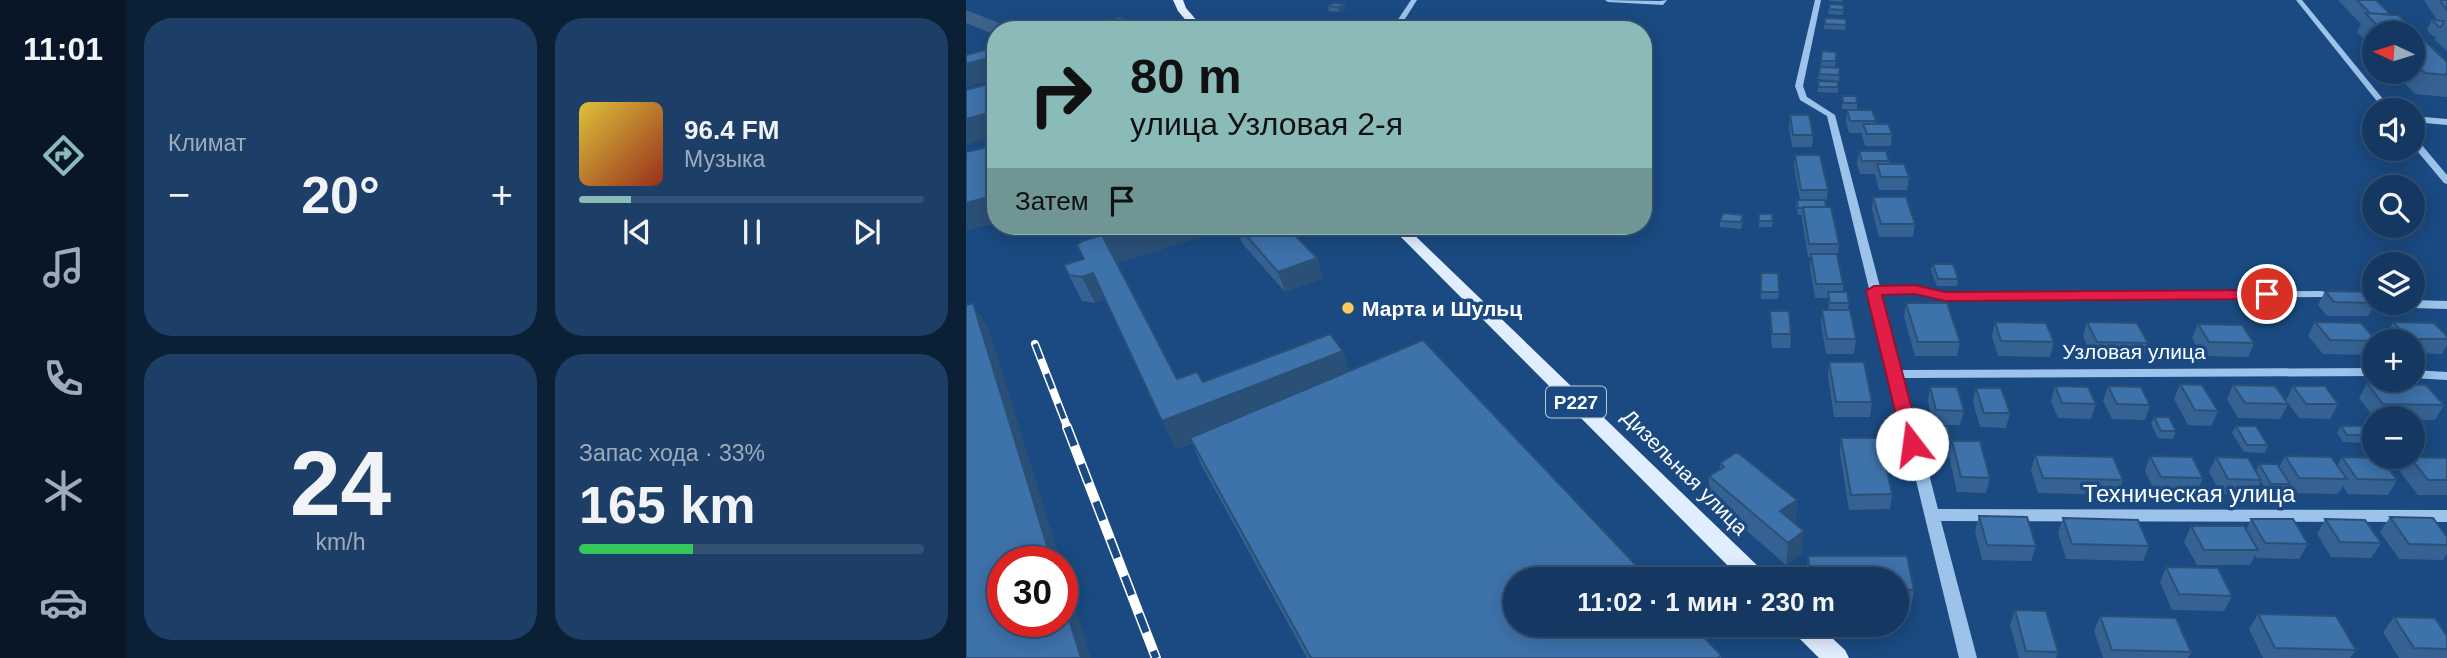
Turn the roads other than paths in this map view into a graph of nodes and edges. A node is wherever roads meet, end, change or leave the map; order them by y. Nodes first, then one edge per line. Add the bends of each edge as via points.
1 (1178, 0) edge
2 (1414, 0) edge
3 (1608, 0) edge
4 (1664, 0) edge
5 (1818, 0) edge
6 (2299, 0) edge
7 (1192, 21) edge
8 (1400, 21) edge
9 (2378, 98) edge
10 (2425, 120) edge
11 (2447, 122) edge
12 (2425, 154) edge
13 (2447, 181) edge
14 (1406, 235) edge
15 (1874, 291) junction
16 (2348, 298) edge
17 (2425, 304) edge
18 (2447, 305) edge
19 (2362, 372) edge
20 (1894, 374) junction
21 (2425, 375) edge
22 (2447, 376) edge
23 (1931, 515) junction
24 (2447, 516) edge
25 (1744, 567) edge
26 (1814, 637) edge
27 (1836, 658) edge
28 (1968, 658) edge

1 - 7 main road
2 - 8 street
3 - 4 street
5 - 15 street via 1799,86 1803,98 1831,115
6 - 9 street
10 - 11 street
12 - 13 street
14 - 25 main road, Дизельная улица / Р227
15 - 16 street via 1915,289 1945,297 2321,294
15 - 20 street
17 - 18 street
19 - 20 street, Узловая улица
20 - 23 street
21 - 22 street
23 - 24 street, Техническая улица
23 - 28 street
26 - 27 main road

